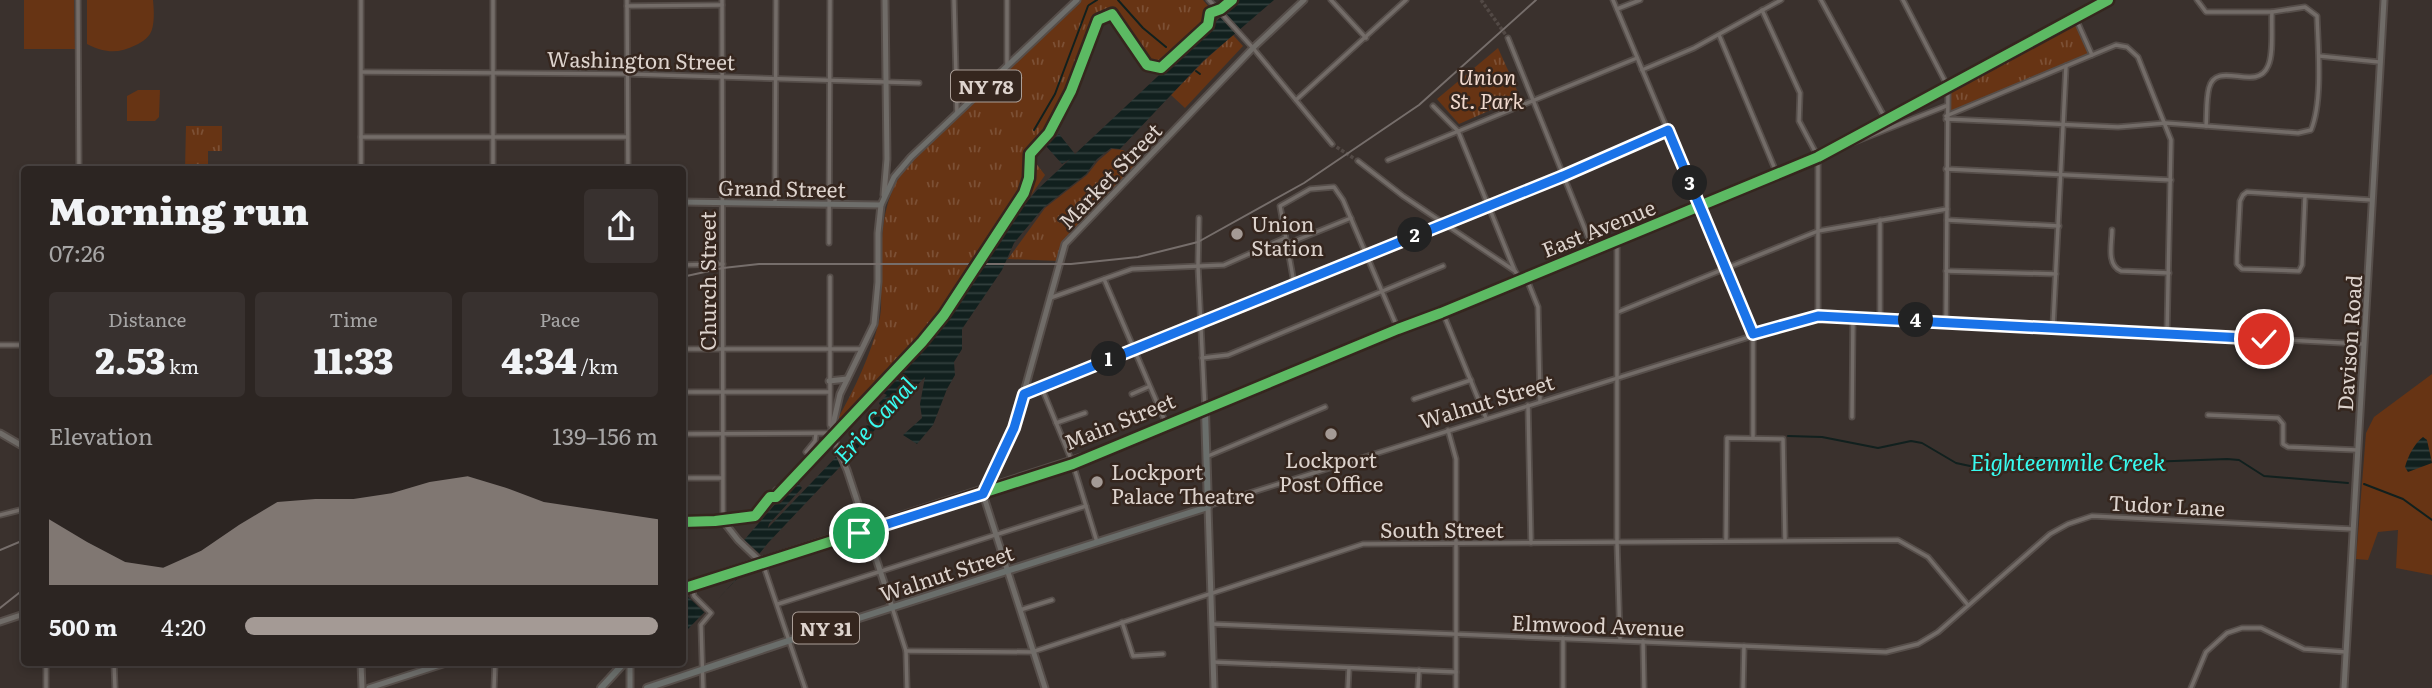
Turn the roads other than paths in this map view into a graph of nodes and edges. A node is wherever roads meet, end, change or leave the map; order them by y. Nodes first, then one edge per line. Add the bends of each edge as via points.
1 (78, 0) edge
2 (361, 0) edge
3 (494, 0) edge
4 (628, 0) edge
5 (776, 0) edge
6 (830, 0) edge
7 (885, 0) edge
8 (954, 0) edge
9 (1007, 0) edge
10 (1077, 0) edge
11 (1209, 0) edge
12 (1304, 0) edge
13 (1331, 0) edge
14 (1406, 0) edge
15 (1613, 0) edge
16 (1640, 0) edge
17 (1781, 0) edge
18 (1821, 0) edge
19 (1903, 0) edge
20 (2108, 0) edge
21 (2197, 0) edge
22 (2384, 0) edge
23 (722, 2) edge
24 (2096, 3) edge
25 (627, 6) junction
26 (1617, 9) junction
27 (1762, 10) junction
28 (2272, 12) junction
29 (2076, 19) junction
30 (1719, 35) junction
31 (1366, 38) junction
32 (1508, 38) tunnel mouth
33 (1253, 48) junction
34 (2092, 55) junction
35 (2319, 56) junction
36 (1637, 58) junction
37 (2380, 62) junction
38 (1007, 66) junction
39 (2066, 66) junction
40 (1642, 70) junction
41 (362, 72) junction
42 (494, 72) junction
43 (628, 74) junction
44 (723, 76) junction
45 (776, 78) junction
46 (830, 79) junction
47 (886, 82) junction
48 (919, 83) dead end
49 (1948, 87) junction
50 (1296, 100) junction
51 (1532, 101) junction
52 (1433, 106) dead end
53 (1946, 106) junction
54 (957, 115) junction
55 (1946, 117) junction
56 (1886, 120) junction
57 (2166, 123) junction
58 (2063, 126) junction
59 (2206, 126) junction
60 (1668, 130) junction
61 (1458, 131) junction
62 (361, 137) junction
63 (627, 137) junction
64 (493, 138) junction
65 (1332, 144) tunnel mouth
66 (1818, 157) junction
67 (887, 159) junction
68 (1388, 160) dead end
69 (1358, 161) tunnel mouth
70 (79, 166) edge
71 (361, 166) edge
72 (493, 166) edge
73 (628, 166) edge
74 (1946, 169) junction
75 (896, 174) junction
76 (1777, 174) junction
77 (2060, 175) junction
78 (1563, 176) junction
79 (2171, 180) junction
80 (884, 195) junction
81 (2305, 196) junction
82 (2372, 200) junction
83 (686, 202) edge
84 (721, 203) junction
85 (775, 203) junction
86 (829, 203) junction
87 (881, 205) junction
88 (1489, 205) junction
89 (1699, 206) junction
90 (1947, 209) junction
91 (1199, 218) dead end
92 (1351, 218) junction
93 (1880, 220) junction
94 (1947, 220) junction
95 (1442, 223) junction
96 (2059, 226) junction
97 (1818, 230) junction
98 (2112, 230) dead end
99 (1286, 237) junction
100 (1617, 240) junction
101 (829, 243) dead end
102 (1287, 244) junction
103 (1593, 249) junction
104 (1366, 254) junction
105 (723, 264) junction
106 (686, 265) edge
107 (1198, 266) junction
108 (1443, 266) dead end
109 (1725, 268) junction
110 (1515, 271) junction
111 (1946, 271) junction
112 (2169, 272) junction
113 (2056, 274) junction
114 (830, 277) dead end
115 (1523, 278) junction
116 (1104, 279) junction
117 (1294, 283) junction
118 (1381, 292) junction
119 (1050, 298) junction
120 (1618, 312) junction
121 (1444, 313) junction
122 (1818, 316) junction
123 (1853, 317) junction
124 (1880, 318) junction
125 (1200, 322) junction
126 (1946, 322) junction
127 (2053, 327) junction
128 (1398, 329) junction
129 (2167, 333) junction
130 (1753, 334) junction
131 (2362, 344) junction
132 (0, 345) edge
133 (21, 345) edge
134 (1133, 348) junction
135 (686, 349) edge
136 (722, 349) junction
137 (829, 349) junction
138 (864, 349) junction
139 (1202, 358) junction
140 (1618, 377) junction
141 (847, 379) junction
142 (1471, 380) junction
143 (829, 381) junction
144 (1041, 386) junction
145 (1148, 387) junction
146 (686, 392) edge
147 (723, 392) junction
148 (829, 392) junction
149 (1024, 394) junction
150 (1132, 394) dead end
151 (1414, 399) dead end
152 (1540, 401) junction
153 (1528, 405) junction
154 (1325, 407) dead end
155 (1205, 411) junction
156 (1085, 413) dead end
157 (2208, 415) dead end
158 (1852, 417) dead end
159 (1486, 418) junction
160 (1056, 423) junction
161 (1166, 425) junction
162 (1448, 430) junction
163 (0, 432) edge
164 (831, 433) junction
165 (686, 434) edge
166 (723, 434) junction
167 (816, 434) junction
168 (1753, 438) junction
169 (21, 444) edge
170 (2357, 450) junction
171 (806, 452) dead end
172 (1206, 457) junction
173 (1072, 462) junction
174 (996, 467) junction
175 (686, 478) edge
176 (723, 478) junction
177 (1009, 483) junction
178 (776, 490) dead end
179 (984, 491) junction
180 (1086, 506) junction
181 (1208, 507) junction
182 (21, 510) edge
183 (0, 515) edge
184 (723, 521) junction
185 (686, 522) edge
186 (865, 528) junction
187 (2352, 529) junction
188 (995, 535) junction
189 (1726, 540) junction
190 (1785, 540) junction
191 (1097, 542) junction
192 (1618, 542) junction
193 (1531, 543) junction
194 (1456, 545) junction
195 (758, 561) junction
196 (1007, 571) junction
197 (880, 572) junction
198 (694, 585) junction
199 (686, 587) edge
200 (1210, 595) junction
201 (1052, 600) dead end
202 (778, 604) junction
203 (1968, 606) junction
204 (892, 607) junction
205 (1020, 610) junction
206 (21, 615) edge
207 (0, 622) edge
208 (1122, 622) junction
209 (1212, 624) junction
210 (1457, 634) junction
211 (1563, 638) junction
212 (790, 640) junction
213 (1620, 640) junction
214 (1643, 641) junction
215 (1744, 646) junction
216 (906, 651) junction
217 (1032, 652) junction
218 (2346, 652) junction
219 (1163, 654) dead end
220 (1213, 662) junction
221 (46, 666) edge
222 (114, 666) edge
223 (361, 666) edge
224 (437, 666) edge
225 (495, 666) edge
226 (621, 666) edge
227 (630, 666) edge
228 (1349, 668) junction
229 (1419, 670) junction
230 (703, 671) junction
231 (1457, 672) junction
232 (46, 688) edge
233 (115, 688) edge
234 (362, 688) edge
235 (369, 688) edge
236 (494, 688) edge
237 (601, 688) edge
238 (630, 688) edge
239 (647, 688) edge
240 (703, 688) edge
241 (805, 688) edge
242 (907, 688) edge
243 (1045, 688) edge
244 (1214, 688) edge
245 (1348, 688) edge
246 (1418, 688) edge
247 (1456, 688) edge
248 (1563, 688) edge
249 (1644, 688) edge
250 (1743, 688) edge
251 (2191, 688) edge
252 (2344, 688) edge

1 - 70 street
2 - 41 street
3 - 42 street
4 - 25 street
5 - 45 street
6 - 46 street
7 - 47 street
8 - 54 street
9 - 38 street
10 - 38 main road, NY 78
11 - 33 street
12 - 33 street, Market Street
13 - 31 street
14 - 31 street
15 - 26 street
16 - 26 street
17 - 27 street
18 - 56 street
19 - 49 street
20 - 24 highway, East Avenue
21 - 28 street via 2206,12
22 - 37 street, Davison Road
23 - 25 street
23 - 44 street, Church Street
24 - 29 highway, East Avenue
25 - 43 street
26 - 36 street
27 - 30 street
27 - 66 street via 1800,93 1800,121
28 - 35 street via 2305,8 2317,16
28 - 59 street via 2270,64 2255,78 2219,76 2213,80
29 - 34 street
29 - 49 highway, East Avenue
30 - 40 street
30 - 76 street
31 - 50 street
32 - 51 street
33 - 50 street
33 - 119 street, Market Street via 1065,244
34 - 39 street
34 - 57 street via 2116,45 2127,47 2138,57
35 - 37 street
35 - 59 street via 2311,130
36 - 40 street
36 - 51 street
37 - 82 street, Davison Road
38 - 54 main road, NY 78
39 - 55 street
39 - 58 street
40 - 60 street
41 - 42 street, Washington Street
41 - 62 street
42 - 43 street, Washington Street
42 - 64 street
43 - 44 street, Washington Street
43 - 63 street
44 - 45 street, Washington Street
44 - 84 street, Church Street
45 - 46 street, Washington Street
45 - 85 street
46 - 47 street, Washington Street
46 - 86 street
47 - 48 street, Washington Street
47 - 67 street
49 - 53 street
49 - 56 highway, East Avenue
50 - 65 street
51 - 61 street
51 - 78 street
52 - 61 street
53 - 55 street
53 - 66 street
54 - 75 main road, NY 78
55 - 58 street
55 - 74 street
56 - 66 highway, East Avenue
57 - 58 street
57 - 59 street
57 - 79 street
58 - 77 street
60 - 78 street
60 - 89 street
61 - 68 street
61 - 88 street
62 - 64 street
62 - 71 street
63 - 64 street
63 - 73 street
64 - 72 street
66 - 76 highway, East Avenue
66 - 97 street
67 - 75 street via 890,173
67 - 80 street
69 - 95 street
74 - 77 street
74 - 90 street
75 - 80 main road, NY 78
76 - 89 highway, East Avenue
77 - 79 street
77 - 96 street
78 - 88 street
78 - 103 street
79 - 112 street
80 - 87 main road, NY 78
81 - 81 street via 2243,195 2237,264 2242,269 2299,271
81 - 82 street
82 - 131 street, Davison Road
83 - 84 main road, Grand Street
84 - 85 main road, Grand Street
84 - 105 street, Church Street
85 - 86 main road, Grand Street
86 - 87 main road, Grand Street
86 - 101 street
87 - 138 street via 874,324
88 - 95 street
88 - 110 street
89 - 100 highway, East Avenue
89 - 109 street
90 - 93 street
90 - 94 street
91 - 107 street
92 - 99 street via 1334,187 1310,189 1280,206
92 - 102 street
92 - 104 street
93 - 97 street
93 - 124 street
94 - 96 street
94 - 111 street
95 - 104 street
95 - 110 street
96 - 113 street
97 - 109 street
97 - 122 street
98 - 112 street via 2111,263 2115,269
99 - 102 street
99 - 107 street via 1224,265
100 - 103 highway, East Avenue
100 - 120 street
102 - 117 street
103 - 115 highway, East Avenue
104 - 117 street
104 - 118 street
105 - 106 street
105 - 136 street, Church Street
107 - 116 street via 1132,269
107 - 125 street
108 - 118 street
109 - 120 street
109 - 130 street
110 - 115 street
111 - 113 street
111 - 126 street
112 - 129 street
113 - 127 street
114 - 137 street
115 - 121 highway, East Avenue
115 - 152 street via 1538,307
116 - 119 street
116 - 134 street
117 - 125 street
118 - 128 street
118 - 139 street via 1228,355
119 - 149 street, Market Street
120 - 140 street
121 - 128 highway, East Avenue
121 - 142 street
122 - 123 street, Walnut Street
122 - 130 street, Walnut Street
123 - 124 street, Walnut Street
123 - 158 street
124 - 126 street, Walnut Street
125 - 134 street
125 - 139 street
126 - 127 street, Walnut Street
127 - 129 street, Walnut Street
128 - 155 highway, East Avenue
129 - 131 street, Walnut Street
130 - 140 street, Walnut Street
130 - 168 street
131 - 170 street, Davison Road
132 - 133 street
134 - 144 street
134 - 145 street
135 - 136 street
136 - 137 street
136 - 147 street, Church Street
137 - 138 street
137 - 143 street
138 - 141 street
139 - 155 street
140 - 152 street, Walnut Street
140 - 192 street
141 - 143 street
141 - 164 street
142 - 151 street
142 - 159 street
143 - 148 street
144 - 149 street
144 - 160 street
145 - 150 street
145 - 161 street
146 - 147 street
147 - 148 street
147 - 166 street, Church Street
148 - 164 street
149 - 174 street, Market Street
152 - 153 street, Walnut Street
153 - 159 street, Walnut Street
153 - 193 street
154 - 172 street
155 - 161 main road, Main Street
155 - 172 highway
156 - 160 street
157 - 170 street via 2278,418 2284,424 2283,444 2288,447
159 - 162 street, Walnut Street
160 - 173 street
161 - 173 main road, Main Street
162 - 181 street, Walnut Street
162 - 194 street via 1456,459
163 - 169 street
164 - 167 street
164 - 186 street
165 - 166 street
166 - 167 street
166 - 176 street, Church Street
167 - 171 street
168 - 189 street via 1727,438
168 - 190 street via 1783,439
170 - 187 street, Davison Road
172 - 181 highway
173 - 177 main road, Main Street
173 - 180 street
174 - 177 street via 999,478
174 - 179 street, Market Street
175 - 176 street
176 - 184 street, Church Street
177 - 179 main road, Main Street
178 - 184 street via 754,517
179 - 186 main road, Main Street
179 - 188 street
180 - 188 street
180 - 191 street
181 - 191 highway, Walnut Street / NY 31
181 - 200 street
182 - 183 street
184 - 185 street
184 - 195 street
186 - 195 main road, Main Street
186 - 197 street
187 - 203 street, Tudor Lane via 2092,516 2050,534
187 - 218 street, Davison Road
188 - 196 street
188 - 197 street
189 - 190 street, South Street
189 - 192 street, South Street
190 - 203 street, South Street via 1898,540 1928,557
191 - 196 highway, Walnut Street / NY 31
192 - 193 street, South Street
192 - 213 street
193 - 194 street, South Street
194 - 200 street, South Street via 1363,544
194 - 210 street
195 - 198 main road, Main Street
195 - 198 main road, Main Street via 747,569
195 - 202 street
196 - 204 highway, Walnut Street / NY 31
196 - 205 street
197 - 202 street
197 - 204 street
198 - 199 main road, Main Street
198 - 230 street via 694,596 711,613 701,625
200 - 208 street, South Street
200 - 209 street
201 - 205 street
202 - 212 street
203 - 215 street, Elmwood Avenue via 1918,644 1886,652
204 - 212 highway, Walnut Street / NY 31
204 - 216 street
205 - 217 street
206 - 207 street
208 - 217 street, South Street
208 - 219 street via 1133,656
209 - 210 street, Elmwood Avenue
209 - 220 street
210 - 211 street, Elmwood Avenue
210 - 231 street
211 - 213 street, Elmwood Avenue
211 - 248 street
212 - 230 highway, Walnut Street / NY 31
212 - 241 street
213 - 214 street, Elmwood Avenue
214 - 215 street, Elmwood Avenue
214 - 249 street
215 - 250 street
216 - 217 street, South Street
216 - 242 street
217 - 243 street
218 - 251 street via 2304,649 2260,628 2242,628 2227,633 2206,652
218 - 252 street, Davison Road
220 - 228 street
220 - 244 street
221 - 232 street
222 - 233 street
223 - 234 street
224 - 235 main road
225 - 236 street
226 - 237 highway
227 - 238 main road
228 - 229 street
228 - 245 street
229 - 231 street
229 - 246 street
230 - 239 highway, Walnut Street / NY 31
230 - 240 street
231 - 247 street

